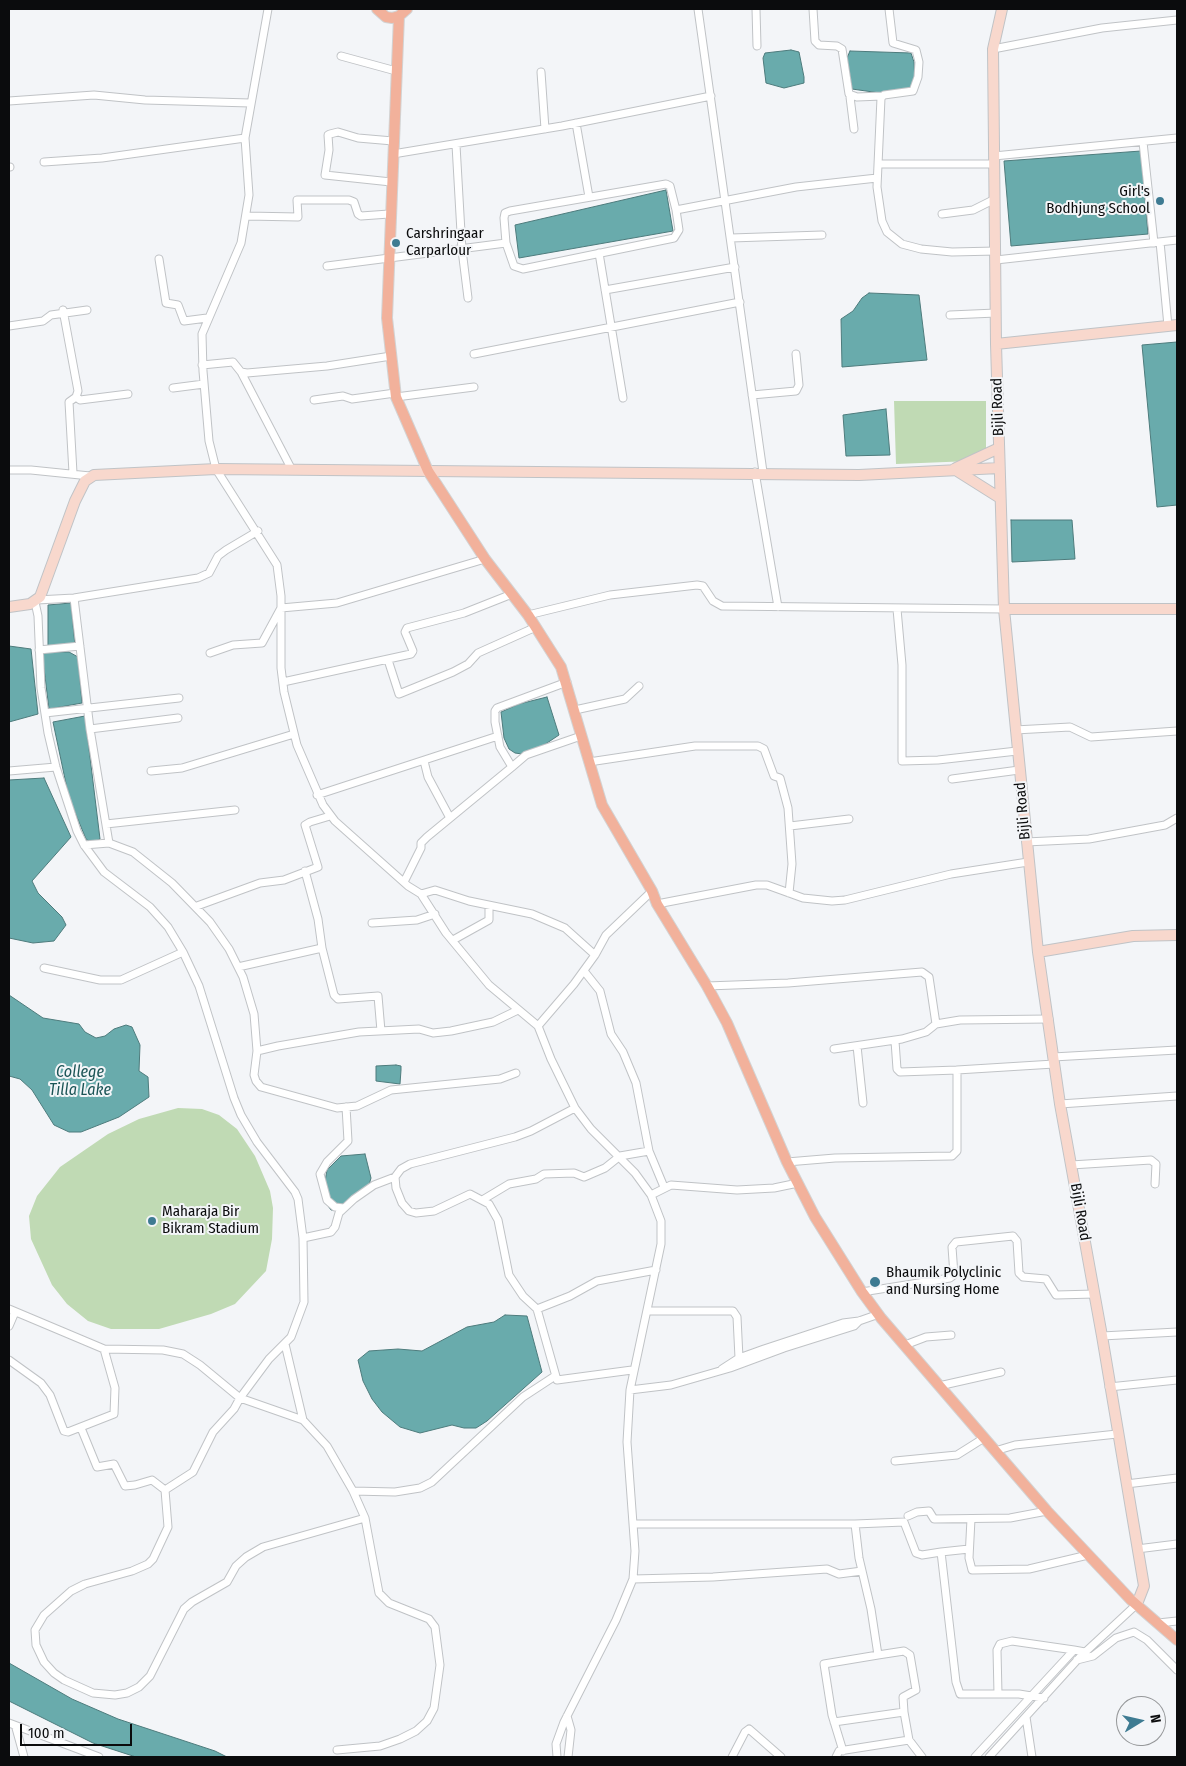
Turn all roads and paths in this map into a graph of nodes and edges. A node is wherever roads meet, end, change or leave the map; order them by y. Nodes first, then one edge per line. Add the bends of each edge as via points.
1 (268, 9) edge
2 (377, 9) edge
3 (407, 9) edge
4 (698, 9) edge
5 (756, 9) edge
6 (813, 9) edge
7 (889, 9) edge
8 (1002, 9) edge
9 (398, 16) junction
10 (1177, 20) edge
11 (757, 46) dead end
12 (993, 49) junction
13 (341, 56) dead end
14 (396, 71) junction
15 (540, 72) dead end
16 (711, 96) junction
17 (852, 96) junction
18 (882, 96) junction
19 (9, 101) edge
20 (250, 103) junction
21 (576, 123) junction
22 (545, 129) junction
23 (854, 129) dead end
24 (245, 138) junction
25 (1177, 138) edge
26 (393, 142) junction
27 (1143, 142) junction
28 (456, 145) junction
29 (393, 154) junction
30 (994, 160) junction
31 (44, 162) dead end
32 (878, 164) junction
33 (877, 178) junction
34 (391, 182) junction
35 (589, 197) junction
36 (995, 199) junction
37 (725, 200) junction
38 (676, 210) junction
39 (389, 214) junction
40 (942, 214) dead end
41 (247, 216) junction
42 (822, 235) dead end
43 (731, 238) junction
44 (1177, 240) edge
45 (506, 243) junction
46 (1157, 243) junction
47 (462, 250) junction
48 (599, 253) junction
49 (996, 255) junction
50 (159, 259) dead end
51 (388, 259) junction
52 (327, 266) dead end
53 (735, 267) junction
54 (605, 290) junction
55 (468, 298) dead end
56 (740, 302) junction
57 (87, 310) dead end
58 (64, 312) junction
59 (996, 313) junction
60 (950, 315) dead end
61 (207, 318) junction
62 (9, 326) edge
63 (1173, 326) edge
64 (612, 328) junction
65 (996, 344) junction
66 (474, 354) dead end
67 (796, 354) dead end
68 (391, 356) junction
69 (202, 365) junction
70 (241, 372) junction
71 (204, 384) junction
72 (474, 387) dead end
73 (173, 388) dead end
74 (128, 394) dead end
75 (396, 395) junction
76 (752, 395) junction
77 (76, 397) junction
78 (623, 398) dead end
79 (314, 400) dead end
80 (999, 448) junction
81 (999, 468) junction
82 (216, 469) junction
83 (953, 469) junction
84 (9, 470) edge
85 (292, 470) junction
86 (428, 471) junction
87 (759, 472) junction
88 (73, 473) junction
89 (90, 476) junction
90 (1000, 498) junction
91 (258, 531) junction
92 (485, 559) junction
93 (512, 594) junction
94 (74, 598) junction
95 (36, 601) junction
96 (9, 607) edge
97 (778, 607) junction
98 (282, 608) junction
99 (897, 609) junction
100 (1004, 609) junction
101 (1177, 610) edge
102 (528, 615) junction
103 (536, 627) junction
104 (76, 647) junction
105 (39, 650) junction
106 (210, 653) dead end
107 (388, 660) junction
108 (283, 682) junction
109 (567, 682) junction
110 (639, 686) dead end
111 (179, 698) dead end
112 (87, 707) junction
113 (575, 710) junction
114 (44, 713) junction
115 (178, 718) dead end
116 (90, 729) junction
117 (1015, 730) junction
118 (1177, 731) edge
119 (294, 734) junction
120 (498, 736) junction
121 (581, 736) junction
122 (1017, 751) junction
123 (424, 761) junction
124 (589, 762) junction
125 (56, 767) junction
126 (512, 767) junction
127 (1019, 770) junction
128 (9, 771) edge
129 (151, 771) dead end
130 (952, 778) dead end
131 (317, 795) junction
132 (236, 810) dead end
133 (330, 816) junction
134 (450, 818) junction
135 (1177, 818) edge
136 (849, 819) dead end
137 (106, 824) junction
138 (790, 826) junction
139 (1026, 842) junction
140 (109, 843) junction
141 (84, 845) junction
142 (1028, 862) junction
143 (305, 871) junction
144 (404, 882) junction
145 (652, 891) junction
146 (789, 893) junction
147 (421, 894) junction
148 (657, 904) junction
149 (197, 906) junction
150 (489, 906) junction
151 (435, 914) junction
152 (372, 923) dead end
153 (1177, 935) edge
154 (453, 940) junction
155 (322, 948) junction
156 (183, 952) junction
157 (1038, 952) junction
158 (595, 956) junction
159 (238, 967) junction
160 (44, 968) dead end
161 (584, 971) junction
162 (707, 986) junction
163 (518, 1010) junction
164 (1049, 1019) junction
165 (936, 1024) junction
166 (538, 1026) junction
167 (381, 1031) junction
168 (895, 1041) junction
169 (857, 1046) junction
170 (834, 1049) dead end
171 (1177, 1050) edge
172 (257, 1051) junction
173 (1054, 1061) junction
174 (957, 1070) junction
175 (516, 1072) dead end
176 (1177, 1096) edge
177 (864, 1103) dead end
178 (1060, 1104) junction
179 (346, 1107) junction
180 (575, 1108) junction
181 (649, 1151) junction
182 (620, 1156) junction
183 (787, 1162) junction
184 (1071, 1165) junction
185 (395, 1177) junction
186 (798, 1183) junction
187 (1154, 1184) dead end
188 (664, 1187) junction
189 (651, 1195) junction
190 (484, 1200) junction
191 (344, 1208) junction
192 (303, 1238) junction
193 (656, 1270) junction
194 (862, 1292) junction
195 (1095, 1294) junction
196 (537, 1309) junction
197 (12, 1310) edge
198 (648, 1311) junction
199 (878, 1314) junction
200 (859, 1321) junction
201 (9, 1326) edge
202 (1177, 1332) edge
203 (951, 1335) dead end
204 (1102, 1336) junction
205 (285, 1344) junction
206 (905, 1345) junction
207 (104, 1349) junction
208 (739, 1358) junction
209 (9, 1360) edge
210 (722, 1369) junction
211 (632, 1370) junction
212 (1000, 1372) dead end
213 (555, 1376) junction
214 (1177, 1380) edge
215 (939, 1386) junction
216 (1109, 1388) junction
217 (630, 1390) junction
218 (240, 1398) junction
219 (303, 1420) junction
220 (81, 1428) junction
221 (1117, 1434) junction
222 (984, 1438) junction
223 (995, 1451) junction
224 (895, 1461) dead end
225 (1177, 1478) edge
226 (1126, 1484) junction
227 (165, 1490) junction
228 (353, 1491) junction
229 (1047, 1511) junction
230 (908, 1516) dead end
231 (365, 1518) junction
232 (970, 1519) junction
233 (633, 1524) junction
234 (855, 1524) junction
235 (1177, 1544) edge
236 (1137, 1548) junction
237 (970, 1549) junction
238 (941, 1552) junction
239 (1088, 1555) junction
240 (862, 1571) junction
241 (634, 1579) junction
242 (1136, 1604) junction
243 (1177, 1621) edge
244 (1158, 1623) junction
245 (1177, 1640) edge
246 (1074, 1650) junction
247 (1085, 1652) junction
248 (878, 1655) junction
249 (1077, 1660) junction
250 (1177, 1670) edge
251 (998, 1694) junction
252 (1032, 1696) junction
253 (1044, 1698) junction
254 (904, 1712) junction
255 (567, 1716) junction
256 (1026, 1717) junction
257 (834, 1722) junction
258 (9, 1723) edge
259 (16, 1728) junction
260 (909, 1740) junction
261 (337, 1750) dead end
262 (843, 1751) junction
263 (1032, 1755) edge
264 (24, 1757) edge
265 (99, 1757) edge
266 (557, 1757) edge
267 (568, 1757) edge
268 (732, 1757) edge
269 (781, 1757) edge
270 (836, 1757) edge
271 (922, 1757) edge
272 (975, 1757) edge
273 (989, 1757) edge

1 - 20 street
2 - 9 main road via 386,17
3 - 9 main road
4 - 16 street
5 - 11 street
6 - 17 street via 816,41 819,45 842,49 847,90
7 - 18 street via 891,39 896,44 916,50 919,69 913,92
8 - 12 street, Bijli Road
9 - 14 main road
10 - 12 street via 1102,28
12 - 30 street, Bijli Road
13 - 14 street
14 - 26 main road
15 - 22 street
16 - 21 street
16 - 37 street
17 - 18 street
17 - 23 street
18 - 32 street
19 - 20 street via 94,95
20 - 24 street
21 - 22 street
21 - 35 street
22 - 28 street
24 - 31 street via 120,156
24 - 41 street via 249,195
25 - 27 street
26 - 29 main road
26 - 34 street via 338,132 330,134 325,175
27 - 30 street
27 - 46 street
28 - 29 street
28 - 47 street
29 - 34 main road
30 - 32 street
30 - 36 street, Bijli Road
32 - 33 street
33 - 37 street via 818,184
33 - 49 street via 882,221 893,240 922,249
34 - 39 main road
35 - 38 street via 666,184 670,186
35 - 45 street via 506,212
36 - 40 street via 965,212
36 - 49 street, Bijli Road
37 - 38 street
37 - 43 street
38 - 48 street via 679,230 674,238
39 - 41 street via 361,216 354,202 349,200 297,200 298,217
39 - 51 main road
41 - 61 street via 233,266
42 - 43 street
43 - 53 street
44 - 46 street
45 - 47 street
45 - 48 street via 511,262 519,269
46 - 49 street
46 - 63 street
47 - 51 street
47 - 55 street
48 - 54 street
49 - 59 street, Bijli Road
50 - 61 street via 166,303 178,305 184,321
51 - 52 street
51 - 68 main road via 386,318
53 - 54 street
53 - 56 street
54 - 64 street
56 - 64 street
56 - 76 street
57 - 58 street
58 - 62 street via 43,321
58 - 77 street via 78,391
59 - 60 street
59 - 65 street, Bijli Road
61 - 69 street via 202,334
63 - 65 street
64 - 66 street
64 - 78 street
65 - 80 street, Bijli Road
67 - 76 street via 799,385 796,391
68 - 70 street via 327,366
68 - 75 main road
69 - 70 street via 233,362
69 - 71 street
70 - 85 street
71 - 73 street
71 - 82 street
72 - 75 street
74 - 77 street via 80,400
75 - 79 street
75 - 86 main road
76 - 87 street
77 - 88 street via 69,402
80 - 81 street, Bijli Road
80 - 83 street
81 - 83 street
81 - 90 street, Bijli Road
82 - 85 street
82 - 89 street
82 - 91 street
83 - 87 street via 859,474
83 - 90 street
84 - 88 street
85 - 86 street
86 - 87 street
86 - 92 main road
87 - 97 street
88 - 89 street
89 - 95 street via 74,501 46,586
90 - 100 street, Bijli Road
91 - 94 street via 218,556 209,573 198,578
91 - 98 street via 278,565
92 - 93 main road
92 - 98 street via 336,603
93 - 102 main road
93 - 107 street via 464,614 407,628 413,651
94 - 95 street
94 - 104 street
95 - 96 street
95 - 105 street
97 - 99 street
97 - 102 street via 717,605 707,590 697,586 610,595
98 - 106 street via 262,643 233,646
98 - 108 street
99 - 100 street
99 - 122 street via 902,665 902,761 954,759
100 - 101 street
100 - 117 street, Bijli Road
102 - 103 main road
103 - 107 street via 478,653 468,664 453,672 399,694
103 - 109 main road via 556,656
104 - 105 street
104 - 112 street
105 - 114 street
107 - 108 street
108 - 119 street
109 - 113 main road
109 - 120 street via 497,708
110 - 113 street via 625,699
111 - 112 street
112 - 114 street
112 - 116 street
113 - 121 main road
114 - 125 street
115 - 116 street
116 - 137 street
117 - 118 street via 1070,727 1091,737
117 - 122 street, Bijli Road
119 - 129 street via 182,768
119 - 131 street
120 - 123 street
120 - 126 street via 500,747
121 - 124 main road
121 - 126 street via 526,755
122 - 127 street, Bijli Road
123 - 131 street
123 - 134 street via 428,777
124 - 138 street via 695,746 758,746 766,752 774,776 780,778
124 - 145 main road via 602,805
125 - 128 street
125 - 141 street
126 - 134 street
127 - 130 street
127 - 139 street, Bijli Road
131 - 133 street
132 - 137 street
133 - 143 street via 305,825 318,867
133 - 144 street
134 - 144 street via 421,846
135 - 139 street via 1166,825 1089,839
136 - 138 street
137 - 140 street
138 - 146 street via 792,864
139 - 142 street, Bijli Road
140 - 141 street
140 - 149 street via 144,860
141 - 156 street via 104,872 150,907 168,927
142 - 146 street via 951,874 845,900 811,899
142 - 157 street, Bijli Road
143 - 149 street
143 - 155 street
144 - 147 street
145 - 148 main road
145 - 158 street via 611,929
146 - 148 street via 767,885 756,885
147 - 150 street via 434,890
147 - 151 street
148 - 162 main road
149 - 159 street via 221,935
150 - 154 street via 489,920
150 - 158 street via 532,914 565,928
151 - 152 street via 417,920
151 - 154 street
153 - 157 street via 1133,936
154 - 163 street via 489,985
155 - 159 street
155 - 167 street via 334,995 338,999 378,996
156 - 160 street via 121,980 100,980
156 - 192 street via 199,986 241,1115 295,1192
157 - 164 street, Bijli Road
158 - 161 street
159 - 172 street via 254,1014
161 - 166 street
161 - 181 street via 602,994 612,1034 624,1052 636,1083
162 - 165 street via 922,972 929,977
162 - 183 main road via 727,1023
163 - 166 street
163 - 167 street via 493,1022 451,1031
164 - 165 street via 968,1019
164 - 173 street, Bijli Road
165 - 168 street via 926,1032
166 - 180 street
167 - 172 street via 345,1034
168 - 169 street
168 - 174 street via 900,1072
169 - 170 street
169 - 177 street
171 - 173 street
172 - 179 street via 254,1075 261,1087 326,1107
173 - 174 street
173 - 178 street, Bijli Road
174 - 183 street via 956,1154
175 - 179 street via 500,1079 391,1090 357,1106
176 - 178 street
178 - 184 street, Bijli Road
179 - 191 street via 348,1141 320,1174 327,1200 335,1207
180 - 182 street via 591,1129
180 - 185 street via 523,1134 410,1164
181 - 182 street
181 - 188 street
182 - 189 street
182 - 190 street via 605,1168 584,1177 574,1173 544,1174 536,1179 509,1184
183 - 186 main road
184 - 187 street via 1151,1160 1156,1164
184 - 195 street, Bijli Road
185 - 190 street via 398,1196 409,1211 416,1213 434,1211 467,1194
185 - 191 street via 374,1185
186 - 188 street via 755,1189
186 - 194 main road
188 - 189 street
189 - 193 street via 662,1231
190 - 196 street via 498,1220 509,1275 523,1296
191 - 192 street via 337,1215 331,1232
192 - 205 street via 304,1302
193 - 196 street via 597,1281
193 - 198 street
194 - 195 street via 950,1278 954,1275 952,1247 956,1242 1013,1236 1017,1241 1022,1277 1046,1279 1056,1295
194 - 199 main road
195 - 204 street, Bijli Road
196 - 213 street
197 - 201 street
197 - 207 street
198 - 208 street via 733,1311 737,1317
198 - 211 street
199 - 200 street
199 - 206 main road
200 - 208 street via 843,1323
200 - 210 street via 854,1326
202 - 204 street
203 - 206 street via 926,1337
204 - 216 street, Bijli Road
205 - 218 street via 269,1359
205 - 219 street
206 - 215 main road
207 - 218 street via 163,1350 184,1354
207 - 220 street via 115,1388 114,1414
208 - 210 street
209 - 220 street via 41,1383 50,1395 64,1430
210 - 217 street via 671,1385
211 - 213 street via 560,1381
211 - 217 street
212 - 215 street
213 - 228 street via 523,1397 432,1482 420,1488 395,1492
214 - 216 street
215 - 222 main road
216 - 221 street, Bijli Road
217 - 233 street via 627,1442
218 - 219 street
218 - 227 street via 213,1432 193,1472
219 - 228 street via 327,1446
220 - 227 street via 98,1468 114,1464 125,1486 156,1480
221 - 223 street via 1025,1443
221 - 226 street, Bijli Road
222 - 223 main road
222 - 224 street via 957,1455
223 - 229 main road
225 - 226 street
226 - 236 street, Bijli Road
227 - 231 street via 168,1527 161,1546 148,1564 71,1590 38,1622 35,1630 36,1645 49,1668 64,1680 92,1693 116,1695 139,1687 150,1676 184,1609 227,1582 236,1566 263,1547
228 - 231 street
229 - 232 street via 1023,1517
229 - 239 main road
230 - 232 street via 929,1511 934,1519
231 - 261 street via 379,1593 389,1603 429,1619 435,1627 440,1665 438,1686 431,1715 416,1731 380,1746
232 - 237 street
233 - 234 street
233 - 241 street
234 - 238 street via 904,1522 916,1553
234 - 240 street
235 - 236 street
236 - 242 street, Bijli Road via 1144,1586
237 - 238 street
237 - 239 street via 970,1567 981,1571 1048,1566
238 - 251 street via 957,1691 964,1695
239 - 242 main road
240 - 241 street via 839,1574 827,1569 713,1578
240 - 248 street
241 - 255 street
242 - 244 main road
242 - 247 street
243 - 244 street
244 - 245 main road
246 - 247 street
246 - 251 street via 1012,1641 1000,1644 997,1650
246 - 252 street
247 - 249 street
248 - 254 street via 904,1651 910,1655 916,1690 903,1697
248 - 257 street via 824,1664
249 - 250 street via 1092,1656 1116,1638 1134,1632 1147,1640
249 - 253 street
251 - 252 street
252 - 253 street
252 - 272 street
253 - 256 street
254 - 257 street
254 - 260 street
255 - 266 street via 556,1744
255 - 267 street via 571,1730
256 - 263 street
256 - 273 street
257 - 262 street
258 - 259 street
259 - 264 street
259 - 265 street
260 - 262 street
260 - 271 street
262 - 270 street via 836,1753
268 - 269 street via 749,1729

